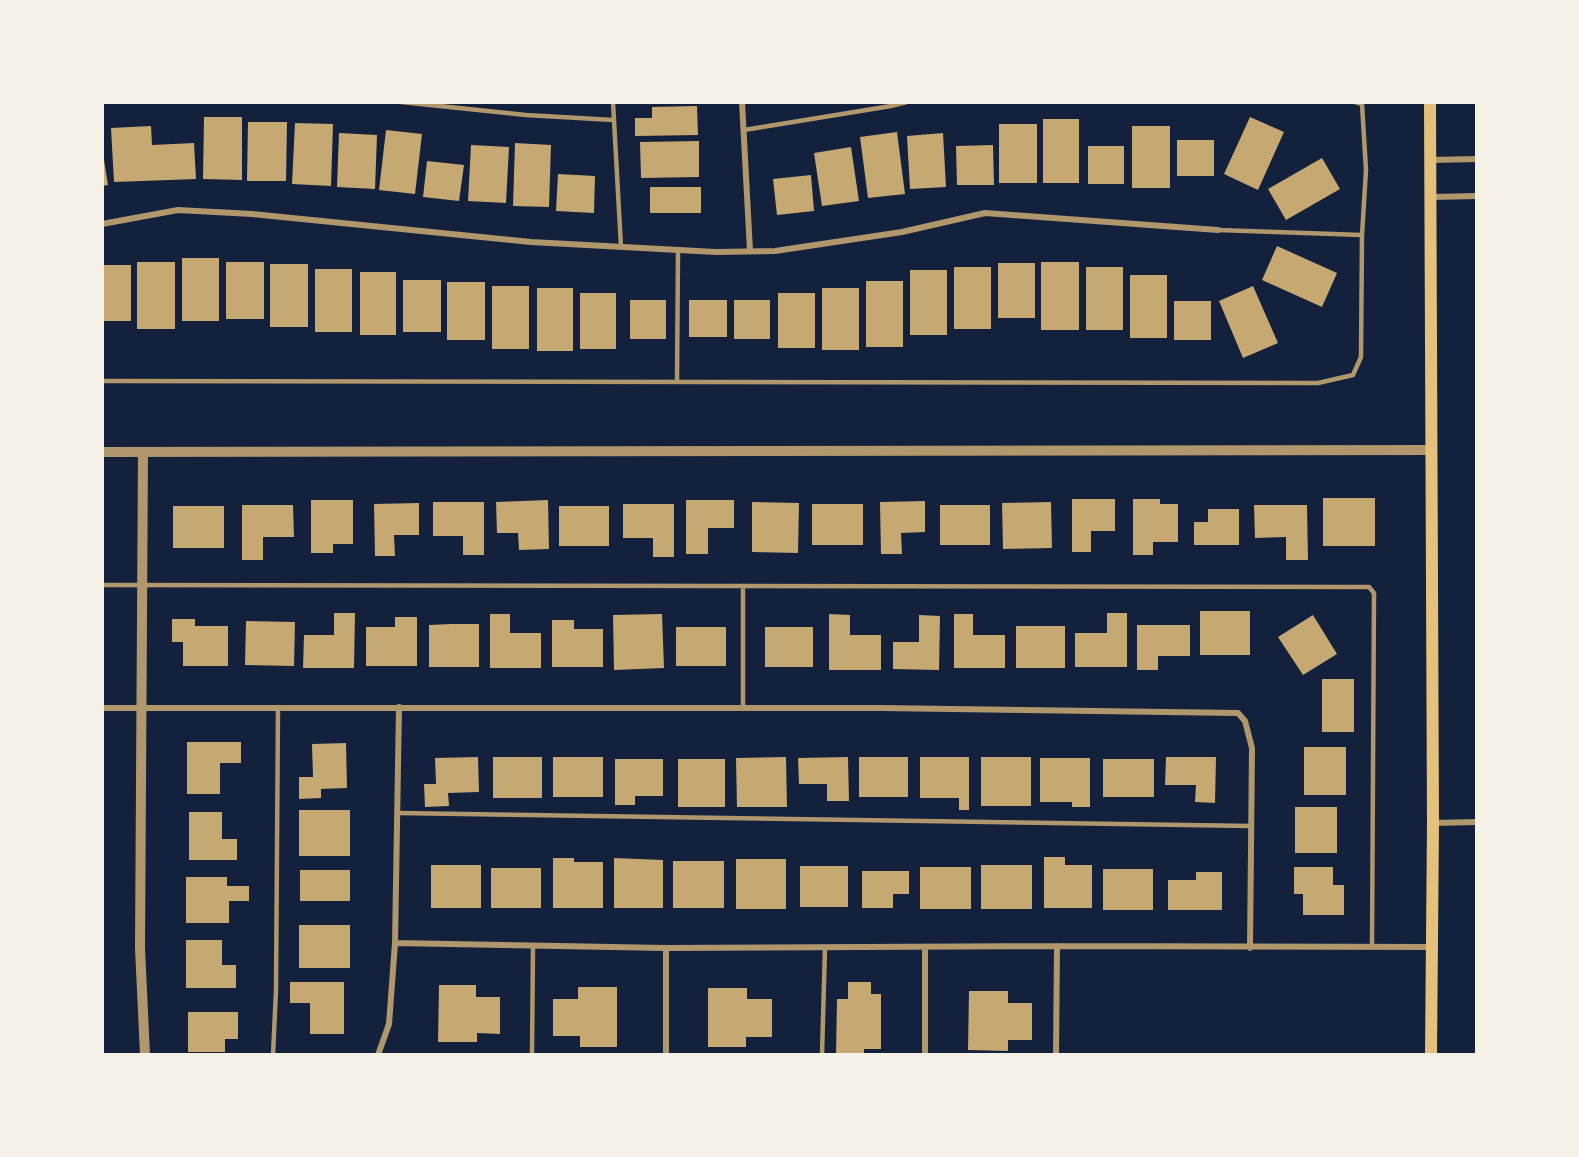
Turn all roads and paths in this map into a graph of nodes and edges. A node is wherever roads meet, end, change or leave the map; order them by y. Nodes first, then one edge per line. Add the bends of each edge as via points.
1 (401, 102) edge
2 (613, 102) edge
3 (742, 102) edge
4 (907, 102) edge
5 (1355, 102) edge
6 (1430, 102) edge
7 (613, 120) junction
8 (744, 130) junction
9 (1477, 159) edge
10 (1430, 160) junction
11 (1477, 196) edge
12 (1430, 197) junction
13 (102, 224) edge
14 (1218, 230) joint
15 (1362, 235) junction
16 (621, 247) junction
17 (678, 250) junction
18 (750, 251) junction
19 (102, 381) edge
20 (677, 382) junction
21 (1432, 450) junction
22 (102, 452) edge
23 (143, 452) junction
24 (102, 585) edge
25 (142, 585) junction
26 (743, 586) junction
27 (278, 707) junction
28 (399, 707) junction
29 (102, 708) edge
30 (141, 708) junction
31 (743, 708) junction
32 (397, 813) junction
33 (1477, 822) edge
34 (1433, 824) junction
35 (1251, 826) junction
36 (394, 943) junction
37 (533, 946) junction
38 (1057, 946) junction
39 (1372, 947) junction
40 (1432, 947) junction
41 (666, 948) junction
42 (825, 948) junction
43 (925, 948) junction
44 (1250, 948) junction
45 (145, 1055) edge
46 (273, 1055) edge
47 (378, 1055) edge
48 (532, 1055) edge
49 (666, 1055) edge
50 (822, 1055) edge
51 (925, 1055) edge
52 (1056, 1055) edge
53 (1431, 1055) edge

1 - 7 lane
2 - 7 lane
3 - 8 street
4 - 8 lane
5 - 15 lane via 1362,104 1366,170
6 - 10 main road
7 - 16 lane
8 - 18 street
9 - 10 street
10 - 12 main road
11 - 12 street
12 - 21 main road
13 - 16 street via 178,210
14 - 15 lane
14 - 18 street via 985,213 902,232 775,251
15 - 20 lane via 1361,357 1353,375 1318,383
16 - 17 street
17 - 18 street
17 - 20 lane
19 - 20 lane
21 - 23 street
21 - 34 main road
22 - 23 street
23 - 25 street
24 - 25 lane
25 - 26 lane
25 - 30 street
26 - 31 lane
26 - 39 lane via 1369,587 1374,593
27 - 28 street
27 - 30 street
27 - 46 lane
28 - 31 street
28 - 32 street
29 - 30 street
30 - 45 street via 140,948
31 - 35 street via 1238,713 1245,721 1252,748
32 - 35 lane
32 - 36 street
33 - 34 street
34 - 40 main road
35 - 44 street
36 - 37 street
36 - 47 street via 389,1024
37 - 41 street
37 - 48 lane
38 - 43 street
38 - 44 street
38 - 52 street
39 - 40 street
39 - 44 street
40 - 53 main road
41 - 42 street
41 - 49 street
42 - 43 street
42 - 50 lane
43 - 51 street

